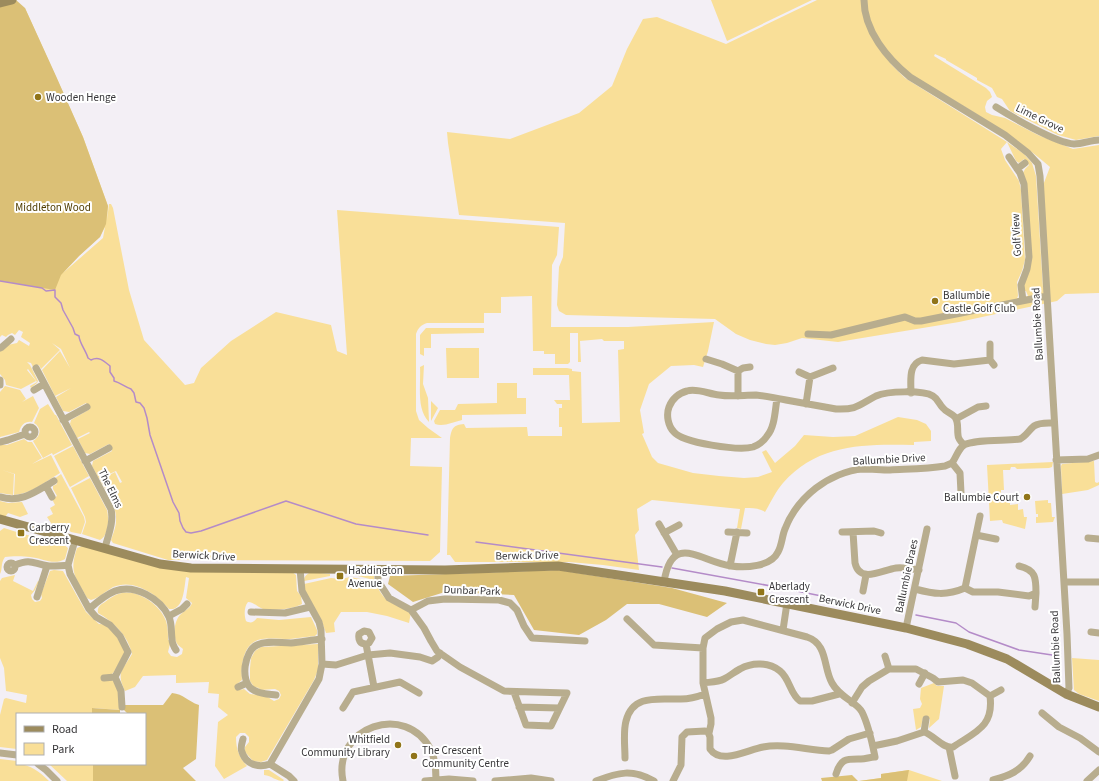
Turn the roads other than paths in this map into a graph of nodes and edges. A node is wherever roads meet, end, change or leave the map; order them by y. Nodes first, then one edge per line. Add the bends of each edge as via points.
1 (12, 0) edge
2 (864, 0) edge
3 (0, 4) edge
4 (996, 107) dead end
5 (1099, 140) edge
6 (1009, 157) dead end
7 (1025, 163) dead end
8 (1017, 169) junction
9 (1047, 296) junction
10 (1023, 301) junction
11 (808, 334) dead end
12 (12, 339) dead end
13 (990, 344) dead end
14 (0, 348) edge
15 (706, 359) dead end
16 (750, 367) dead end
17 (36, 368) dead end
18 (833, 368) dead end
19 (738, 371) junction
20 (799, 372) dead end
21 (810, 377) junction
22 (0, 380) edge
23 (44, 384) junction
24 (0, 385) edge
25 (34, 390) dead end
26 (910, 393) junction
27 (738, 396) junction
28 (777, 399) junction
29 (806, 404) junction
30 (986, 406) dead end
31 (87, 407) dead end
32 (956, 419) junction
33 (63, 420) junction
34 (1054, 423) junction
35 (25, 434) dead end
36 (0, 442) edge
37 (964, 445) junction
38 (109, 448) dead end
39 (1099, 455) edge
40 (1056, 460) junction
41 (85, 461) junction
42 (952, 463) junction
43 (54, 481) dead end
44 (46, 486) junction
45 (961, 493) dead end
46 (0, 497) edge
47 (52, 497) dead end
48 (980, 516) dead end
49 (0, 519) edge
50 (659, 524) dead end
51 (679, 525) dead end
52 (928, 529) dead end
53 (728, 532) dead end
54 (736, 532) junction
55 (842, 532) dead end
56 (854, 532) junction
57 (664, 533) junction
58 (747, 533) dead end
59 (881, 533) dead end
60 (976, 534) junction
61 (1088, 538) dead end
62 (996, 539) dead end
63 (1099, 539) edge
64 (75, 540) junction
65 (105, 548) junction
66 (677, 555) junction
67 (15, 565) dead end
68 (47, 566) junction
69 (68, 566) junction
70 (730, 566) junction
71 (1020, 566) dead end
72 (300, 569) junction
73 (378, 570) junction
74 (919, 570) junction
75 (866, 575) junction
76 (664, 582) junction
77 (1064, 582) junction
78 (1099, 582) edge
79 (965, 588) junction
80 (915, 589) junction
81 (863, 591) dead end
82 (1036, 593) junction
83 (36, 597) dead end
84 (787, 603) junction
85 (187, 604) dead end
86 (310, 607) junction
87 (1035, 607) dead end
88 (89, 609) junction
89 (412, 610) junction
90 (251, 612) dead end
91 (169, 616) junction
92 (627, 619) dead end
93 (906, 628) junction
94 (783, 630) junction
95 (322, 639) junction
96 (585, 641) dead end
97 (366, 644) dead end
98 (703, 648) junction
99 (176, 650) dead end
100 (440, 653) junction
101 (368, 654) junction
102 (885, 656) dead end
103 (322, 664) junction
104 (888, 669) junction
105 (925, 673) junction
106 (115, 677) junction
107 (104, 678) dead end
108 (247, 683) junction
109 (703, 683) junction
110 (920, 684) dead end
111 (238, 687) dead end
112 (374, 687) junction
113 (1001, 690) dead end
114 (514, 692) junction
115 (419, 693) dead end
116 (705, 694) junction
117 (839, 694) junction
118 (1066, 694) junction
119 (276, 695) dead end
120 (990, 696) junction
121 (852, 703) junction
122 (122, 707) dead end
123 (519, 707) junction
124 (1099, 707) edge
125 (343, 708) dead end
126 (559, 708) junction
127 (1042, 713) dead end
128 (926, 719) dead end
129 (924, 732) junction
130 (870, 733) junction
131 (709, 737) junction
132 (243, 739) dead end
133 (873, 746) junction
134 (949, 747) junction
135 (1099, 752) edge
136 (0, 753) edge
137 (16, 755) edge
138 (1030, 756) dead end
139 (625, 758) dead end
140 (270, 764) junction
141 (39, 765) edge
142 (1099, 770) edge
143 (836, 774) dead end
144 (955, 776) dead end
145 (1016, 777) edge
146 (436, 780) edge
147 (993, 780) edge
148 (1089, 780) edge
149 (57, 781) edge
150 (294, 781) edge
151 (343, 781) edge
152 (425, 781) edge
153 (473, 781) edge
154 (496, 781) edge
155 (551, 781) edge
156 (596, 781) edge
157 (654, 781) edge
158 (673, 781) edge

1 - 3 street
2 - 9 street, Ballumbie Road via 867,19 876,38 898,67 1005,136 1038,164
4 - 5 street, Lime Grove via 1032,128 1066,143
6 - 8 street, Golf View
7 - 8 street
8 - 10 street, Golf View via 1024,184 1028,257 1021,285
9 - 10 street
9 - 34 street, Ballumbie Road
10 - 11 street via 921,322 905,317 831,335
12 - 14 street
13 - 26 street via 992,362 917,362 912,372
15 - 19 street
16 - 19 street
17 - 23 street, The Elms
18 - 21 street
19 - 27 street
20 - 21 street
21 - 29 street
22 - 24 street
23 - 25 street
23 - 33 street, The Elms
26 - 29 street via 884,393 856,408 845,410
26 - 32 street via 933,396 943,409
27 - 28 street via 756,395
27 - 28 street via 696,391 679,394 669,407 669,423 681,438 695,442 752,447 768,436
28 - 29 street
30 - 32 street via 978,407
31 - 33 street
32 - 37 street via 958,435
33 - 41 street, The Elms
34 - 37 street via 1034,426 1020,439
34 - 40 street, Ballumbie Road
35 - 36 street
37 - 42 street
38 - 41 street, The Elms
39 - 40 street via 1088,459
40 - 77 street, Ballumbie Road
41 - 65 street, The Elms via 111,509 112,524
42 - 45 street via 960,473
42 - 70 street, Ballumbie Drive via 938,467 862,469 831,478 816,488 793,513 773,559 750,566
43 - 44 street
44 - 46 street via 20,499
44 - 47 street
48 - 60 street
49 - 64 street, Berwick Drive
50 - 57 street
51 - 57 street
52 - 74 street, Ballumbie Braes
53 - 54 street
54 - 58 street
54 - 70 street
55 - 56 street
56 - 59 street
56 - 75 street via 856,568
57 - 66 street
60 - 62 street
60 - 79 street
61 - 63 street
64 - 65 street, Berwick Drive
64 - 69 street
65 - 72 street, Berwick Drive via 175,567
66 - 70 street, Ballumbie Drive via 691,553
66 - 76 street via 667,567
67 - 68 street via 32,561
68 - 69 street
68 - 83 street
69 - 88 street
71 - 82 street via 1029,568 1033,574
72 - 73 street, Berwick Drive
72 - 86 street via 302,591
73 - 76 street, Berwick Drive via 558,566
73 - 89 street via 378,581 389,598
74 - 75 street via 901,567
74 - 80 street, Ballumbie Braes
75 - 81 street
76 - 84 street, Berwick Drive
77 - 78 street
77 - 118 street, Ballumbie Road via 1069,688
79 - 80 street via 944,594
79 - 82 street via 973,592 1029,596
80 - 93 street, Ballumbie Braes
82 - 87 street
84 - 93 street, Berwick Drive
84 - 94 street
85 - 91 street
86 - 90 street via 285,613
86 - 95 street via 319,622
88 - 91 street via 108,594 125,589 143,592
88 - 106 street via 120,636 128,652
89 - 96 street, Dunbar Park via 428,601 445,599 499,600 510,603 518,610 532,638
89 - 100 street
91 - 99 street
92 - 98 street via 654,645
93 - 118 street, Berwick Drive via 967,644 1007,659
94 - 98 street via 743,620 731,622 705,638
94 - 117 street via 814,639 820,645 831,682
95 - 103 street
95 - 108 street via 256,645 247,658
97 - 101 street
98 - 109 street
100 - 101 street via 432,661 390,653
100 - 114 street via 460,668 504,692
101 - 103 street via 336,665
101 - 112 street
102 - 104 street
103 - 140 street via 320,679
104 - 105 street via 916,669
104 - 121 street via 869,681
105 - 110 street
105 - 120 street via 938,682 963,680 972,683
106 - 107 street
106 - 122 street via 121,691
108 - 111 street
108 - 119 street via 257,692
109 - 116 street
109 - 117 street via 724,679 745,666 767,664 784,674 793,694 800,701 812,701
112 - 115 street via 400,682
112 - 125 street via 353,692
113 - 120 street
114 - 123 street
114 - 126 street via 567,693
116 - 131 street via 711,718
116 - 139 street via 680,699 646,699 635,706 629,713 625,725
117 - 121 street
118 - 124 street, Ballumbie Road
120 - 134 street via 988,721 982,728
121 - 130 street via 860,708
123 - 126 street
123 - 126 street via 526,725 551,726
127 - 135 street
128 - 129 street
129 - 133 street
129 - 134 street
130 - 131 street via 849,739 828,751 772,746 722,756 712,752
130 - 133 street
131 - 158 street via 705,731 690,731 683,735 681,765
132 - 140 street via 241,752 251,764
133 - 143 street via 875,757 848,758 842,762
134 - 144 street
136 - 137 street
138 - 145 street
140 - 150 street
141 - 149 street
142 - 148 street
145 - 147 street
146 - 151 street via 434,759 425,741 410,729 391,724 365,730 351,743 343,759
146 - 152 street
146 - 153 street
154 - 155 street via 531,778
156 - 157 street via 629,772 644,775

